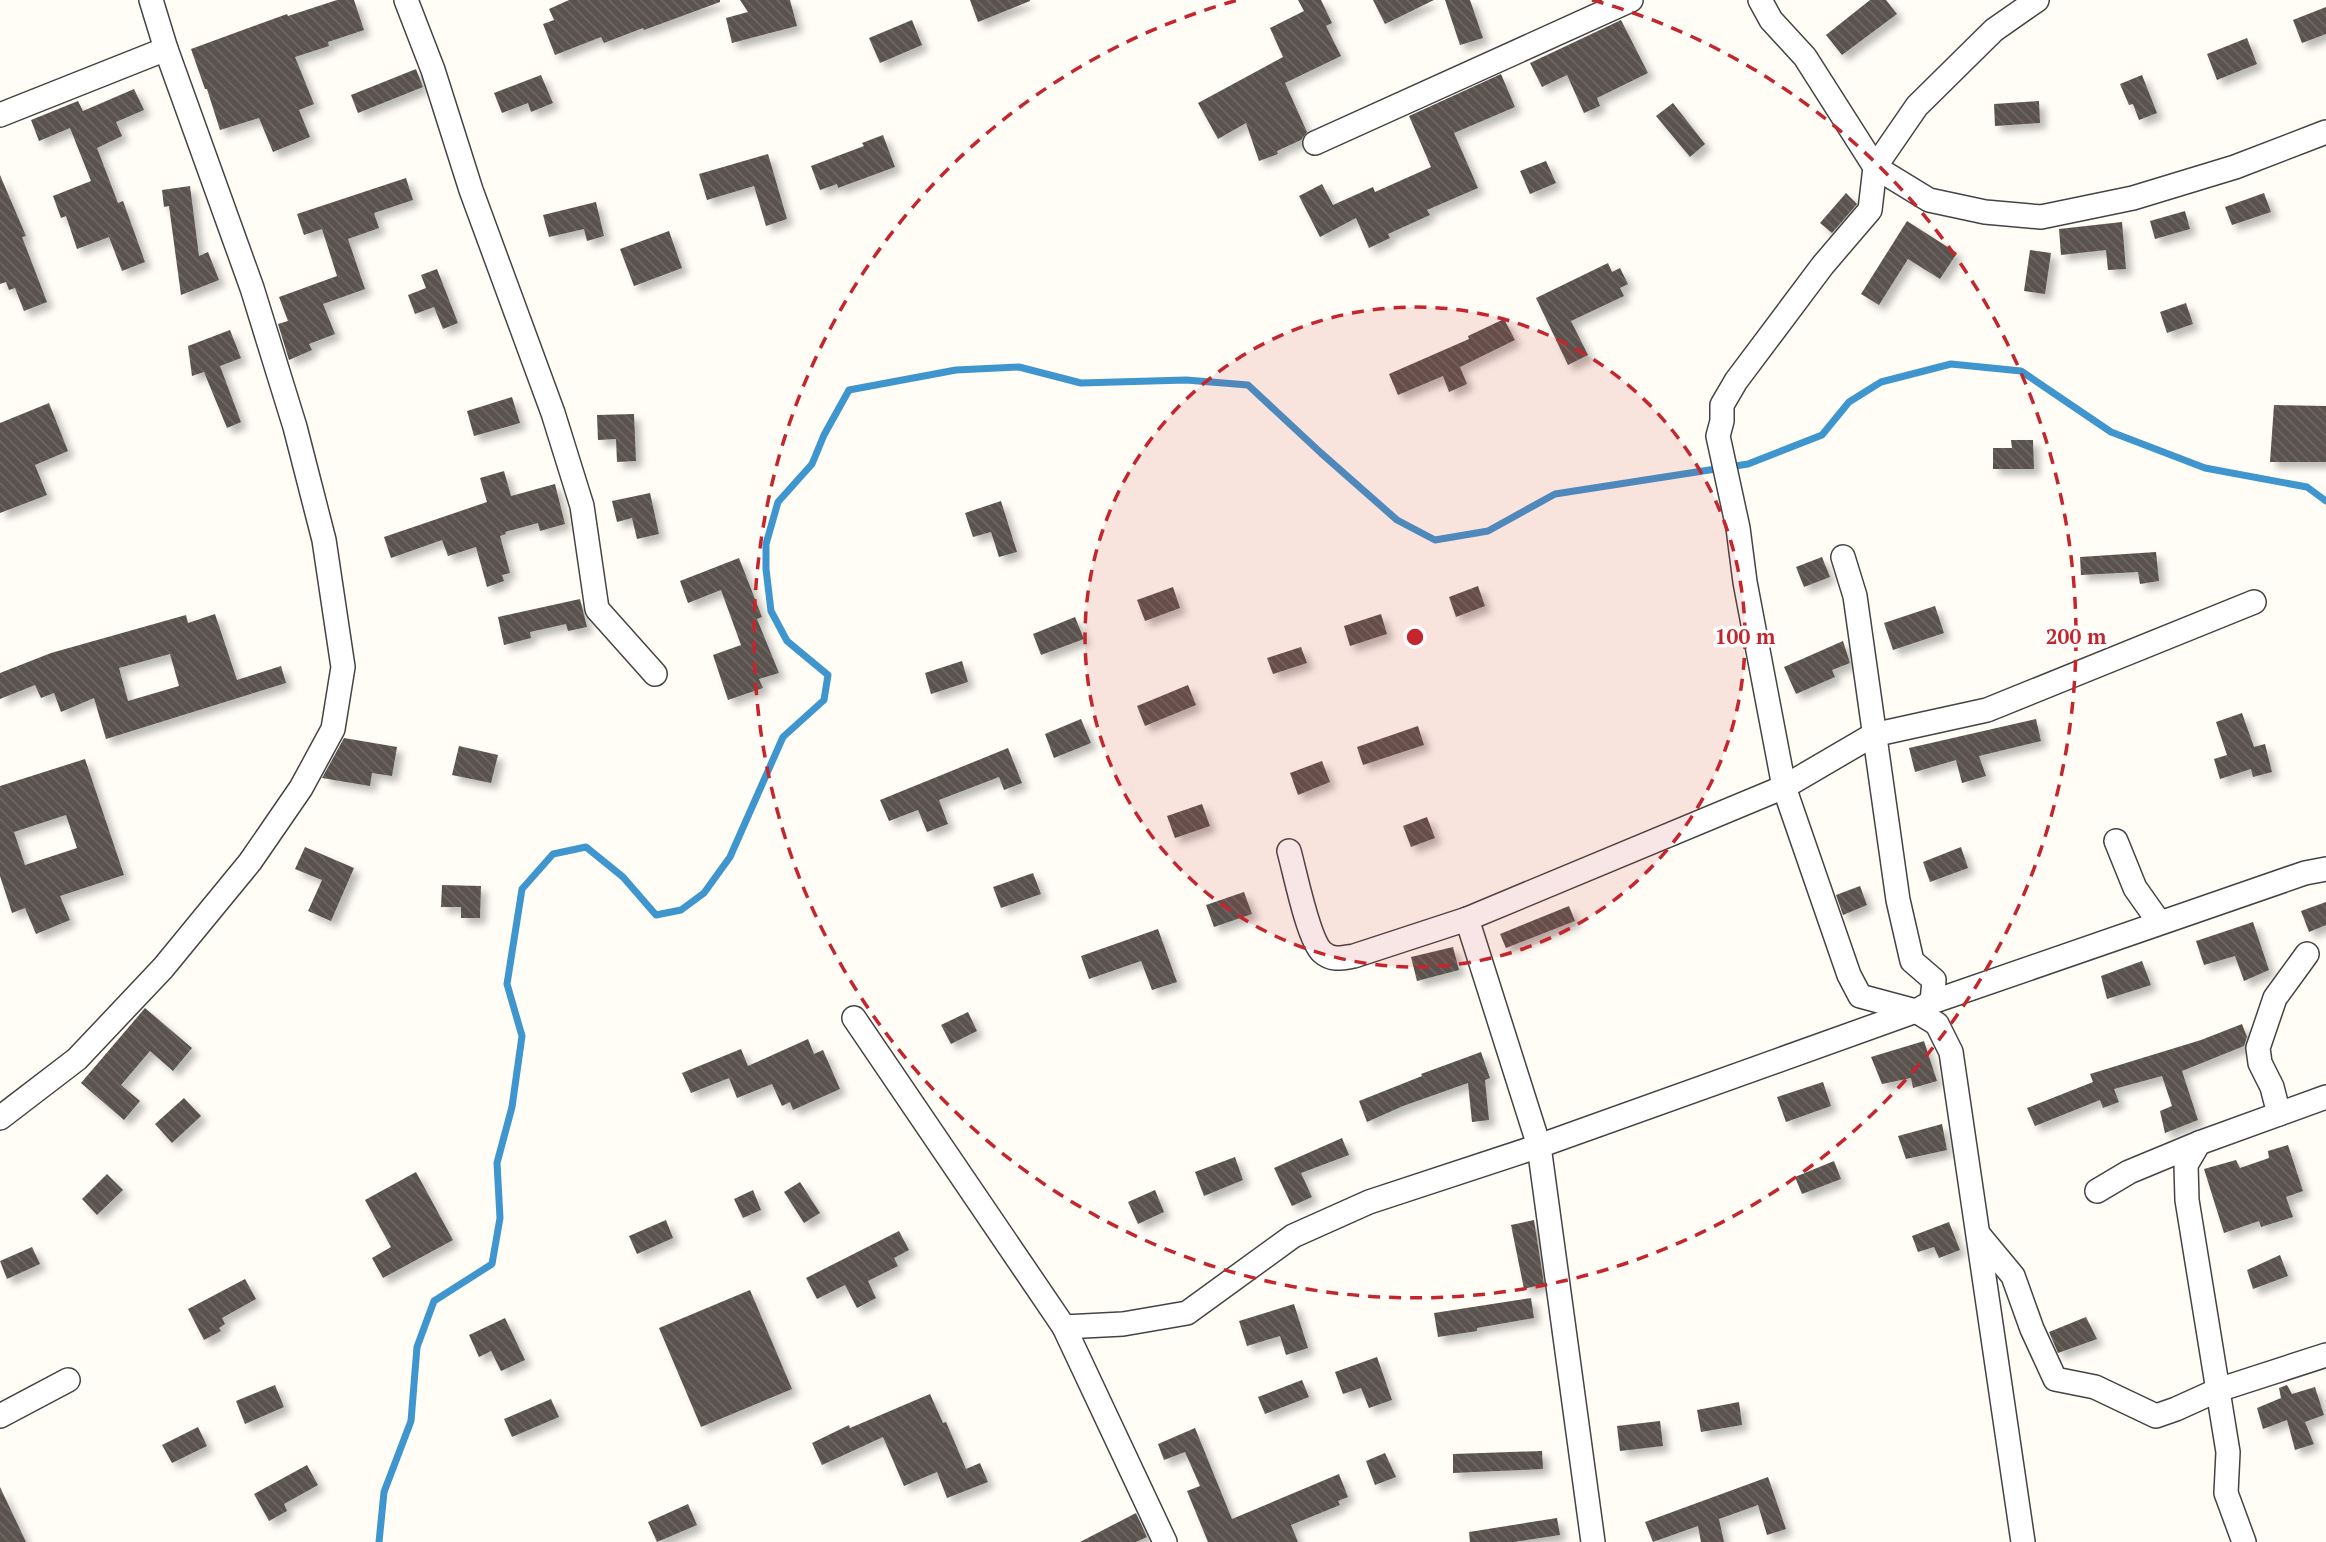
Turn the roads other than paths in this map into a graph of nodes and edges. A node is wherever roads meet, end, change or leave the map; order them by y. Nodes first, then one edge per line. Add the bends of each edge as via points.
1 (150, 0) edge
2 (406, 0) edge
3 (1631, 0) edge
4 (1760, 0) edge
5 (2037, 0) edge
6 (166, 49) junction
7 (0, 115) edge
8 (2326, 132) edge
9 (1315, 143) dead end
10 (1875, 167) junction
11 (1843, 557) dead end
12 (2254, 603) dead end
13 (655, 674) dead end
14 (1873, 735) junction
15 (1784, 787) junction
16 (2116, 841) dead end
17 (1289, 851) dead end
18 (2326, 869) edge
19 (1467, 919) junction
20 (2159, 922) junction
21 (2307, 954) dead end
22 (1924, 1006) junction
23 (854, 1018) dead end
24 (2326, 1097) edge
25 (2279, 1114) junction
26 (0, 1118) edge
27 (2199, 1143) junction
28 (1539, 1146) junction
29 (2097, 1191) dead end
30 (1979, 1235) junction
31 (1064, 1327) junction
32 (2326, 1355) edge
33 (68, 1380) dead end
34 (2218, 1390) junction
35 (0, 1416) edge
36 (1165, 1542) edge
37 (1593, 1542) edge
38 (2023, 1542) edge
39 (2244, 1542) edge

1 - 6 street
2 - 13 street via 574,479 597,609
3 - 9 street
4 - 10 street via 1771,20 1805,57
5 - 10 street via 1994,30 1917,106
6 - 7 street
6 - 26 street via 252,288 295,427 324,540 343,667 333,729 301,788 250,862 163,968 78,1059
8 - 10 street via 2235,167 2133,198 2041,217 1929,200
10 - 15 street via 1870,210 1824,264 1722,405 1718,436
11 - 14 street via 1855,596
12 - 14 street via 1986,710
14 - 15 street
14 - 22 street via 1912,961 1934,979
15 - 19 street
15 - 22 street via 1860,996
16 - 20 street via 2135,888
17 - 19 street via 1312,935 1321,951 1336,959
18 - 20 street
19 - 28 street
20 - 22 street
21 - 25 street via 2274,998 2258,1048
22 - 28 street
22 - 30 street via 1951,1052
23 - 31 street
24 - 25 street
25 - 27 street
27 - 29 street via 2129,1172
27 - 34 street via 2186,1165 2187,1200
28 - 31 street via 1369,1202 1293,1236 1187,1313 1123,1324
28 - 37 street
30 - 34 street via 2013,1276 2055,1379 2095,1387 2155,1416
30 - 38 street
31 - 36 street
32 - 34 street
33 - 35 street
34 - 39 street via 2228,1452 2226,1493

